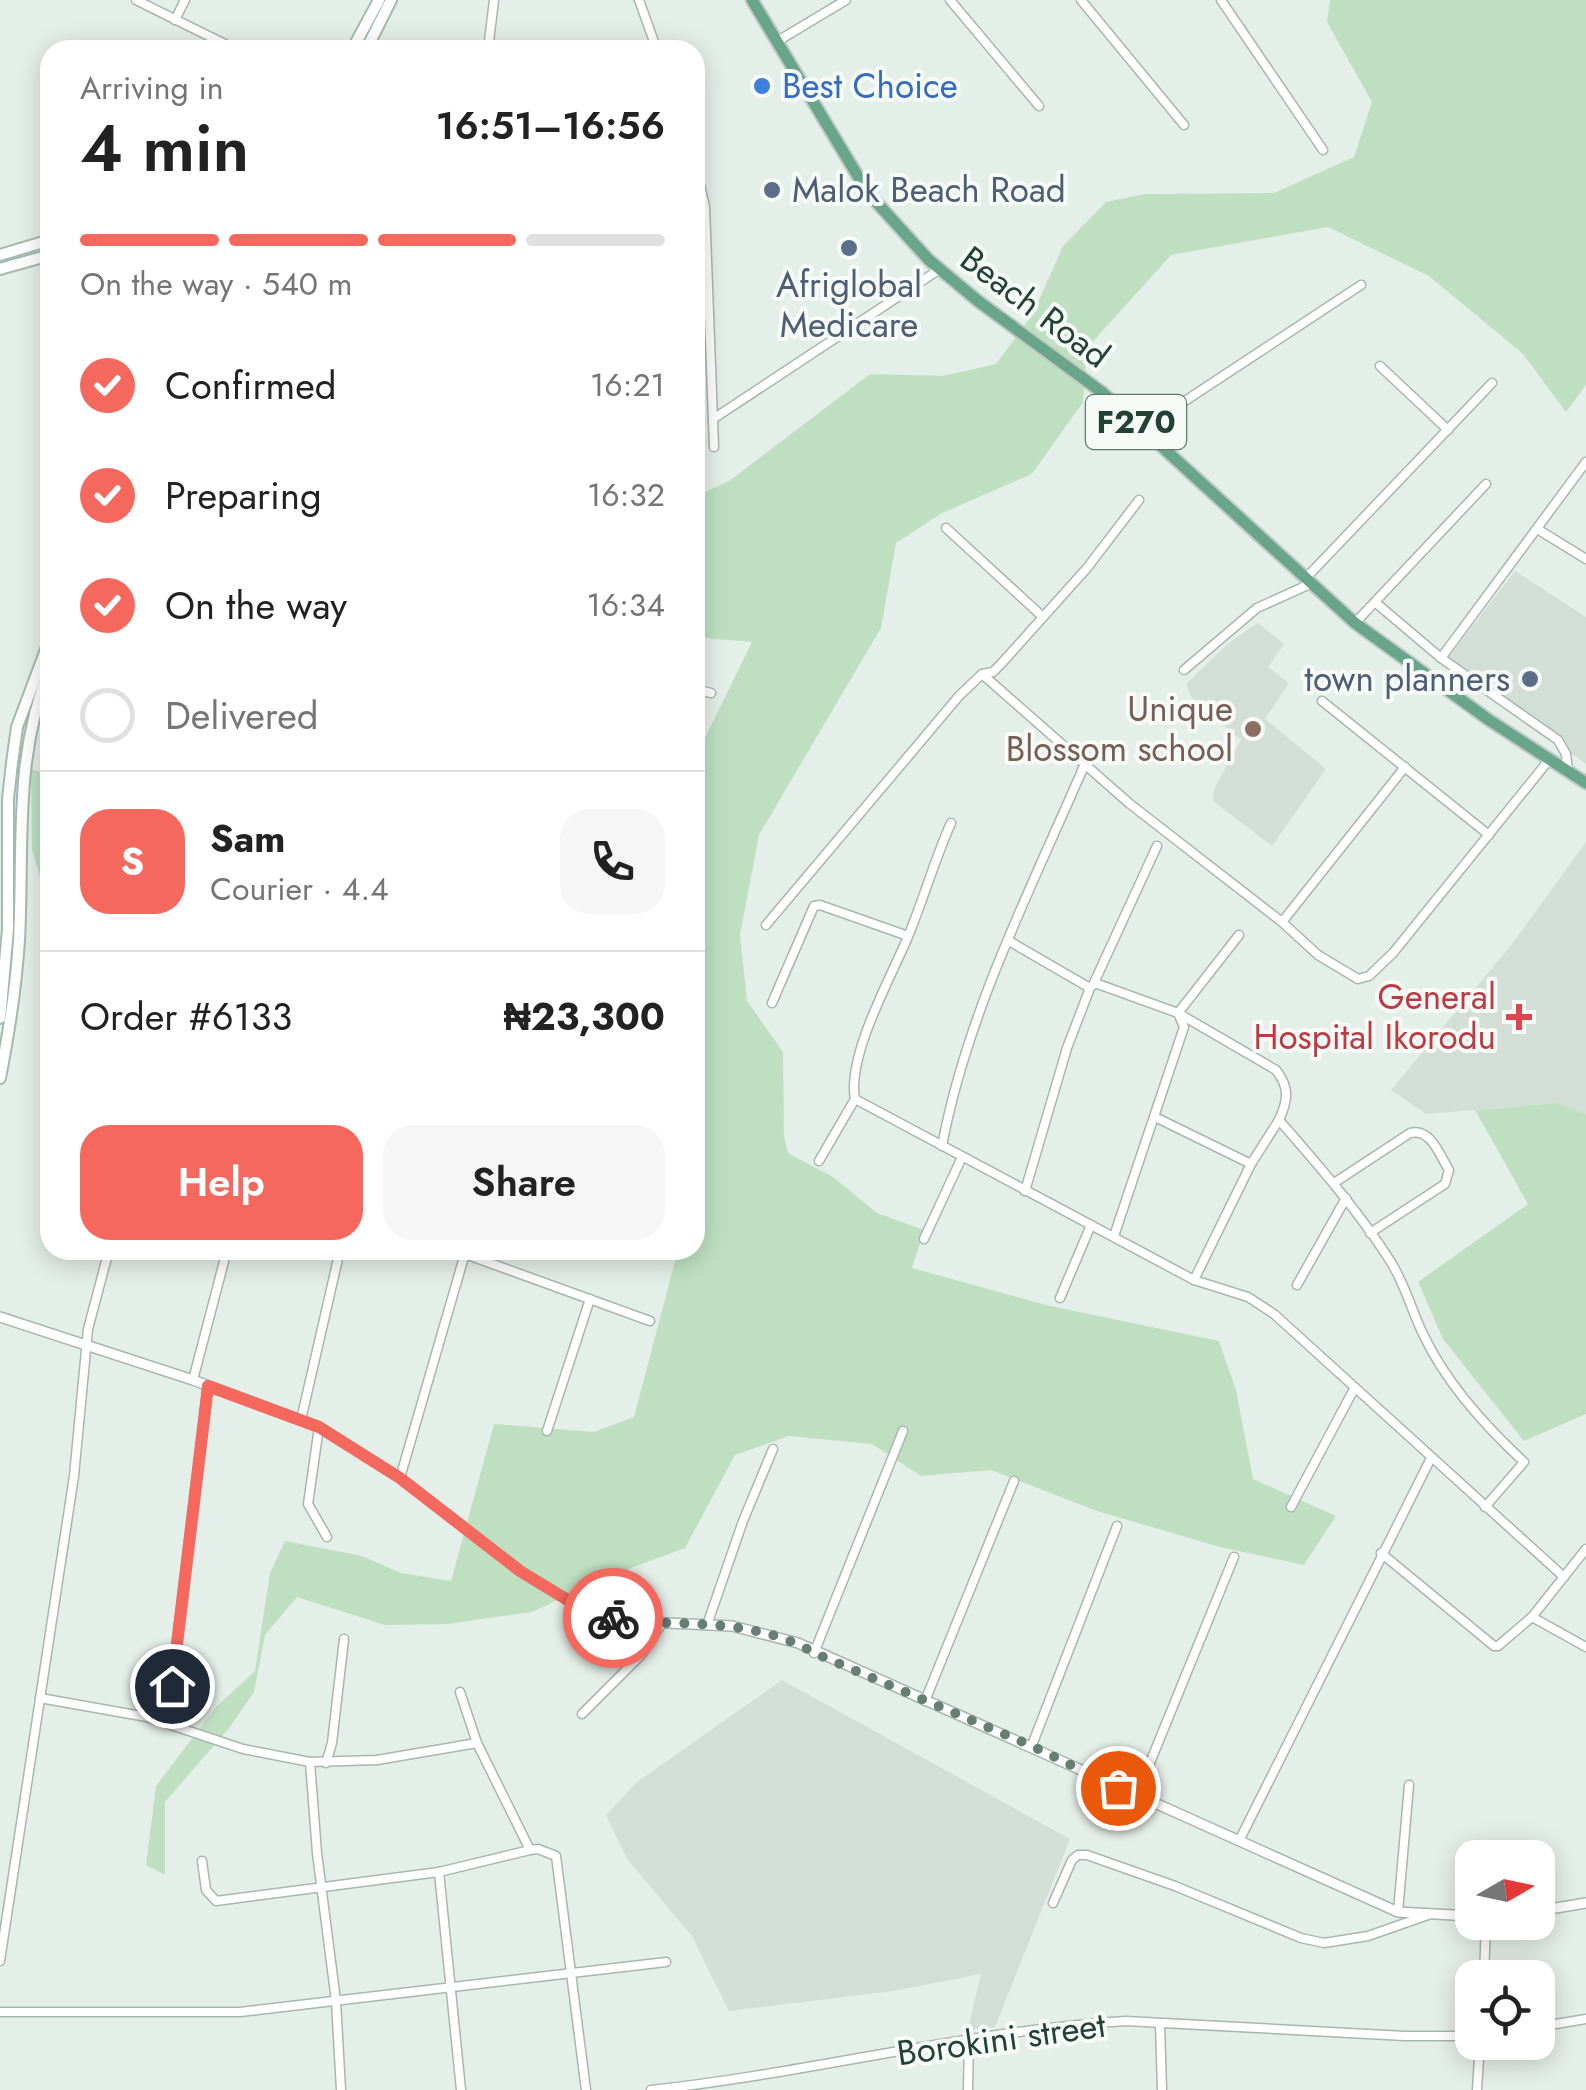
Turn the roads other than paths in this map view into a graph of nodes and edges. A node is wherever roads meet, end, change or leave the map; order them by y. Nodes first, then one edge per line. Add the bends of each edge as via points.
1 (136, 0) edge
2 (185, 0) edge
3 (378, 0) edge
4 (390, 0) edge
5 (494, 0) edge
6 (639, 0) edge
7 (752, 0) edge
8 (846, 0) edge
9 (950, 0) edge
10 (1081, 0) edge
11 (1221, 0) edge
12 (175, 20) junction
13 (216, 40) edge
14 (357, 40) edge
15 (371, 40) edge
16 (489, 40) edge
17 (653, 40) edge
18 (776, 42) junction
19 (1039, 106) dead end
20 (1184, 125) dead end
21 (1322, 150) dead end
22 (705, 207) edge
23 (40, 243) edge
24 (0, 255) edge
25 (40, 258) edge
26 (0, 268) edge
27 (940, 268) junction
28 (1361, 284) dead end
29 (710, 335) junction
30 (705, 336) edge
31 (1380, 366) dead end
32 (1492, 384) dead end
33 (712, 419) junction
34 (1144, 428) junction
35 (1448, 430) junction
36 (714, 447) dead end
37 (1586, 462) edge
38 (1486, 484) dead end
39 (1139, 500) dead end
40 (946, 528) dead end
41 (1539, 530) junction
42 (1586, 559) edge
43 (1308, 582) junction
44 (1376, 603) junction
45 (1043, 618) junction
46 (1355, 624) junction
47 (1442, 658) junction
48 (40, 665) edge
49 (1184, 670) dead end
50 (982, 674) junction
51 (705, 691) edge
52 (711, 692) dead end
53 (40, 696) edge
54 (1322, 701) dead end
55 (1549, 760) junction
56 (1084, 766) junction
57 (1406, 768) junction
58 (1568, 773) junction
59 (1586, 784) edge
60 (950, 823) dead end
61 (1489, 834) junction
62 (1158, 846) dead end
63 (1282, 922) junction
64 (766, 924) dead end
65 (1239, 935) dead end
66 (908, 936) junction
67 (1008, 941) junction
68 (1092, 986) junction
69 (772, 1003) dead end
70 (1178, 1013) junction
71 (0, 1018) edge
72 (0, 1078) edge
73 (856, 1099) junction
74 (1154, 1117) junction
75 (1279, 1120) junction
76 (942, 1146) junction
77 (962, 1157) junction
78 (819, 1161) dead end
79 (1251, 1164) junction
80 (1334, 1183) junction
81 (1025, 1191) junction
82 (1346, 1198) junction
83 (1091, 1224) junction
84 (1370, 1234) junction
85 (1114, 1236) junction
86 (924, 1239) dead end
87 (106, 1260) edge
88 (224, 1260) edge
89 (338, 1260) edge
90 (464, 1260) edge
91 (487, 1260) edge
92 (1194, 1280) junction
93 (1297, 1285) dead end
94 (1060, 1298) dead end
95 (590, 1299) junction
96 (0, 1318) edge
97 (650, 1321) dead end
98 (86, 1345) junction
99 (193, 1380) junction
100 (208, 1386) junction
101 (1354, 1389) junction
102 (301, 1420) junction
103 (319, 1427) junction
104 (903, 1430) dead end
105 (547, 1431) dead end
106 (773, 1449) dead end
107 (1431, 1458) junction
108 (400, 1478) junction
109 (1014, 1481) dead end
110 (1291, 1507) dead end
111 (1484, 1507) junction
112 (1117, 1526) dead end
113 (327, 1536) dead end
114 (1586, 1549) edge
115 (1381, 1553) junction
116 (1234, 1557) dead end
117 (1564, 1578) junction
118 (1532, 1617) junction
119 (662, 1623) junction
120 (707, 1625) junction
121 (344, 1639) dead end
122 (1586, 1647) edge
123 (814, 1653) junction
124 (460, 1692) dead end
125 (40, 1698) junction
126 (926, 1701) junction
127 (582, 1714) dead end
128 (167, 1722) junction
129 (477, 1743) junction
130 (1032, 1746) junction
131 (310, 1762) junction
132 (326, 1763) junction
133 (1409, 1785) dead end
134 (1136, 1797) junction
135 (1239, 1841) junction
136 (530, 1850) junction
137 (202, 1861) dead end
138 (439, 1872) junction
139 (323, 1886) junction
140 (1053, 1903) dead end
141 (1586, 1903) edge
142 (1555, 1908) edge
143 (1398, 1912) junction
144 (1428, 1914) junction
145 (1455, 1915) edge
146 (0, 1962) edge
147 (666, 1962) dead end
148 (572, 1974) junction
149 (450, 1987) junction
150 (336, 2001) junction
151 (0, 2012) edge
152 (1586, 2019) edge
153 (1160, 2023) junction
154 (1555, 2024) edge
155 (1455, 2036) edge
156 (968, 2039) junction
157 (1478, 2060) edge
158 (713, 2087) edge
159 (341, 2090) edge
160 (461, 2090) edge
161 (586, 2090) edge
162 (651, 2090) edge
163 (968, 2090) edge
164 (1162, 2090) edge
165 (1476, 2090) edge

1 - 12 street
2 - 12 street
3 - 14 main road
4 - 15 main road
5 - 16 street
6 - 17 street
7 - 18 main road, Beach Road / F270
8 - 18 street
9 - 19 street
10 - 20 street
11 - 21 street
12 - 13 street
18 - 27 main road, Beach Road / F270 via 868,193
22 - 29 street
23 - 24 main road
25 - 26 main road
27 - 33 street
27 - 34 main road, Beach Road / F270
28 - 34 street
29 - 30 street
29 - 33 street
31 - 35 street
32 - 35 street
33 - 36 street
34 - 43 main road, Beach Road / F270
35 - 43 street
37 - 41 street
38 - 44 street
39 - 45 street
40 - 45 street
41 - 42 street
41 - 47 street
43 - 46 main road, Beach Road / F270
43 - 49 street via 1258,608
44 - 46 street
44 - 47 street
45 - 50 street via 993,672
46 - 55 main road, Beach Road / F270
47 - 58 street via 1558,740
48 - 71 main road via 14,745
50 - 56 street
50 - 64 street
51 - 52 street
53 - 72 main road via 25,755 15,996
54 - 57 street
55 - 58 main road, Beach Road / F270
55 - 61 street
56 - 63 street
56 - 67 street
57 - 61 street
57 - 63 street
58 - 59 main road, Beach Road / F270
60 - 66 street
61 - 63 street via 1369,976 1348,975
62 - 68 street
65 - 70 street
66 - 69 street via 814,906
66 - 73 street via 856,1066
67 - 68 street
67 - 76 street via 969,1039
68 - 70 street
68 - 81 street
70 - 74 street via 1184,1027
70 - 75 street via 1276,1070 1288,1101
73 - 76 street
73 - 78 street
74 - 79 street
74 - 85 street
75 - 79 street
75 - 80 street
76 - 77 street
77 - 81 street
77 - 86 street
79 - 92 street
80 - 82 street
80 - 84 street via 1410,1133 1427,1135 1448,1170 1445,1184
81 - 83 street
82 - 84 street
82 - 93 street
83 - 85 street
83 - 94 street
84 - 111 street via 1406,1288 1446,1372 1524,1462
85 - 92 street
87 - 98 street
88 - 99 street
89 - 102 street
90 - 108 street
91 - 95 street
92 - 101 street via 1248,1296
95 - 97 street
95 - 105 street
96 - 98 street
98 - 99 street
98 - 125 street via 74,1476
99 - 100 street
100 - 102 street
100 - 128 street
101 - 107 street
101 - 110 street
102 - 103 street
103 - 108 street
103 - 113 street via 308,1504
104 - 123 street
106 - 120 street
107 - 111 street
107 - 115 street
108 - 119 street via 520,1571 584,1610
109 - 126 street
111 - 117 street
112 - 130 street
114 - 117 street
115 - 118 street via 1494,1646
115 - 135 street
116 - 134 street
117 - 118 street
118 - 122 street
119 - 120 street
119 - 127 street via 641,1655
120 - 123 street via 798,1643
121 - 132 street
123 - 126 street
124 - 129 street
125 - 128 street
125 - 146 street
126 - 130 street
128 - 131 street
129 - 132 street
129 - 136 street
130 - 134 street
131 - 132 street
131 - 139 street
133 - 143 street
134 - 135 street
135 - 143 street
136 - 138 street
136 - 148 street via 556,1856
137 - 139 street via 206,1890 216,1900
138 - 139 street
138 - 149 street
139 - 150 street
140 - 144 street via 1072,1860 1087,1855 1324,1943 1368,1936
141 - 142 street
143 - 144 street
144 - 145 street
147 - 148 street
148 - 149 street
148 - 161 street
149 - 150 street
149 - 160 street
150 - 151 street via 240,2012
150 - 159 street
152 - 154 street
153 - 155 street, Borokini street
153 - 156 street, Borokini street via 1042,2027
153 - 164 street
156 - 158 street, Borokini street
156 - 163 street
157 - 165 street
158 - 162 street, Borokini street

